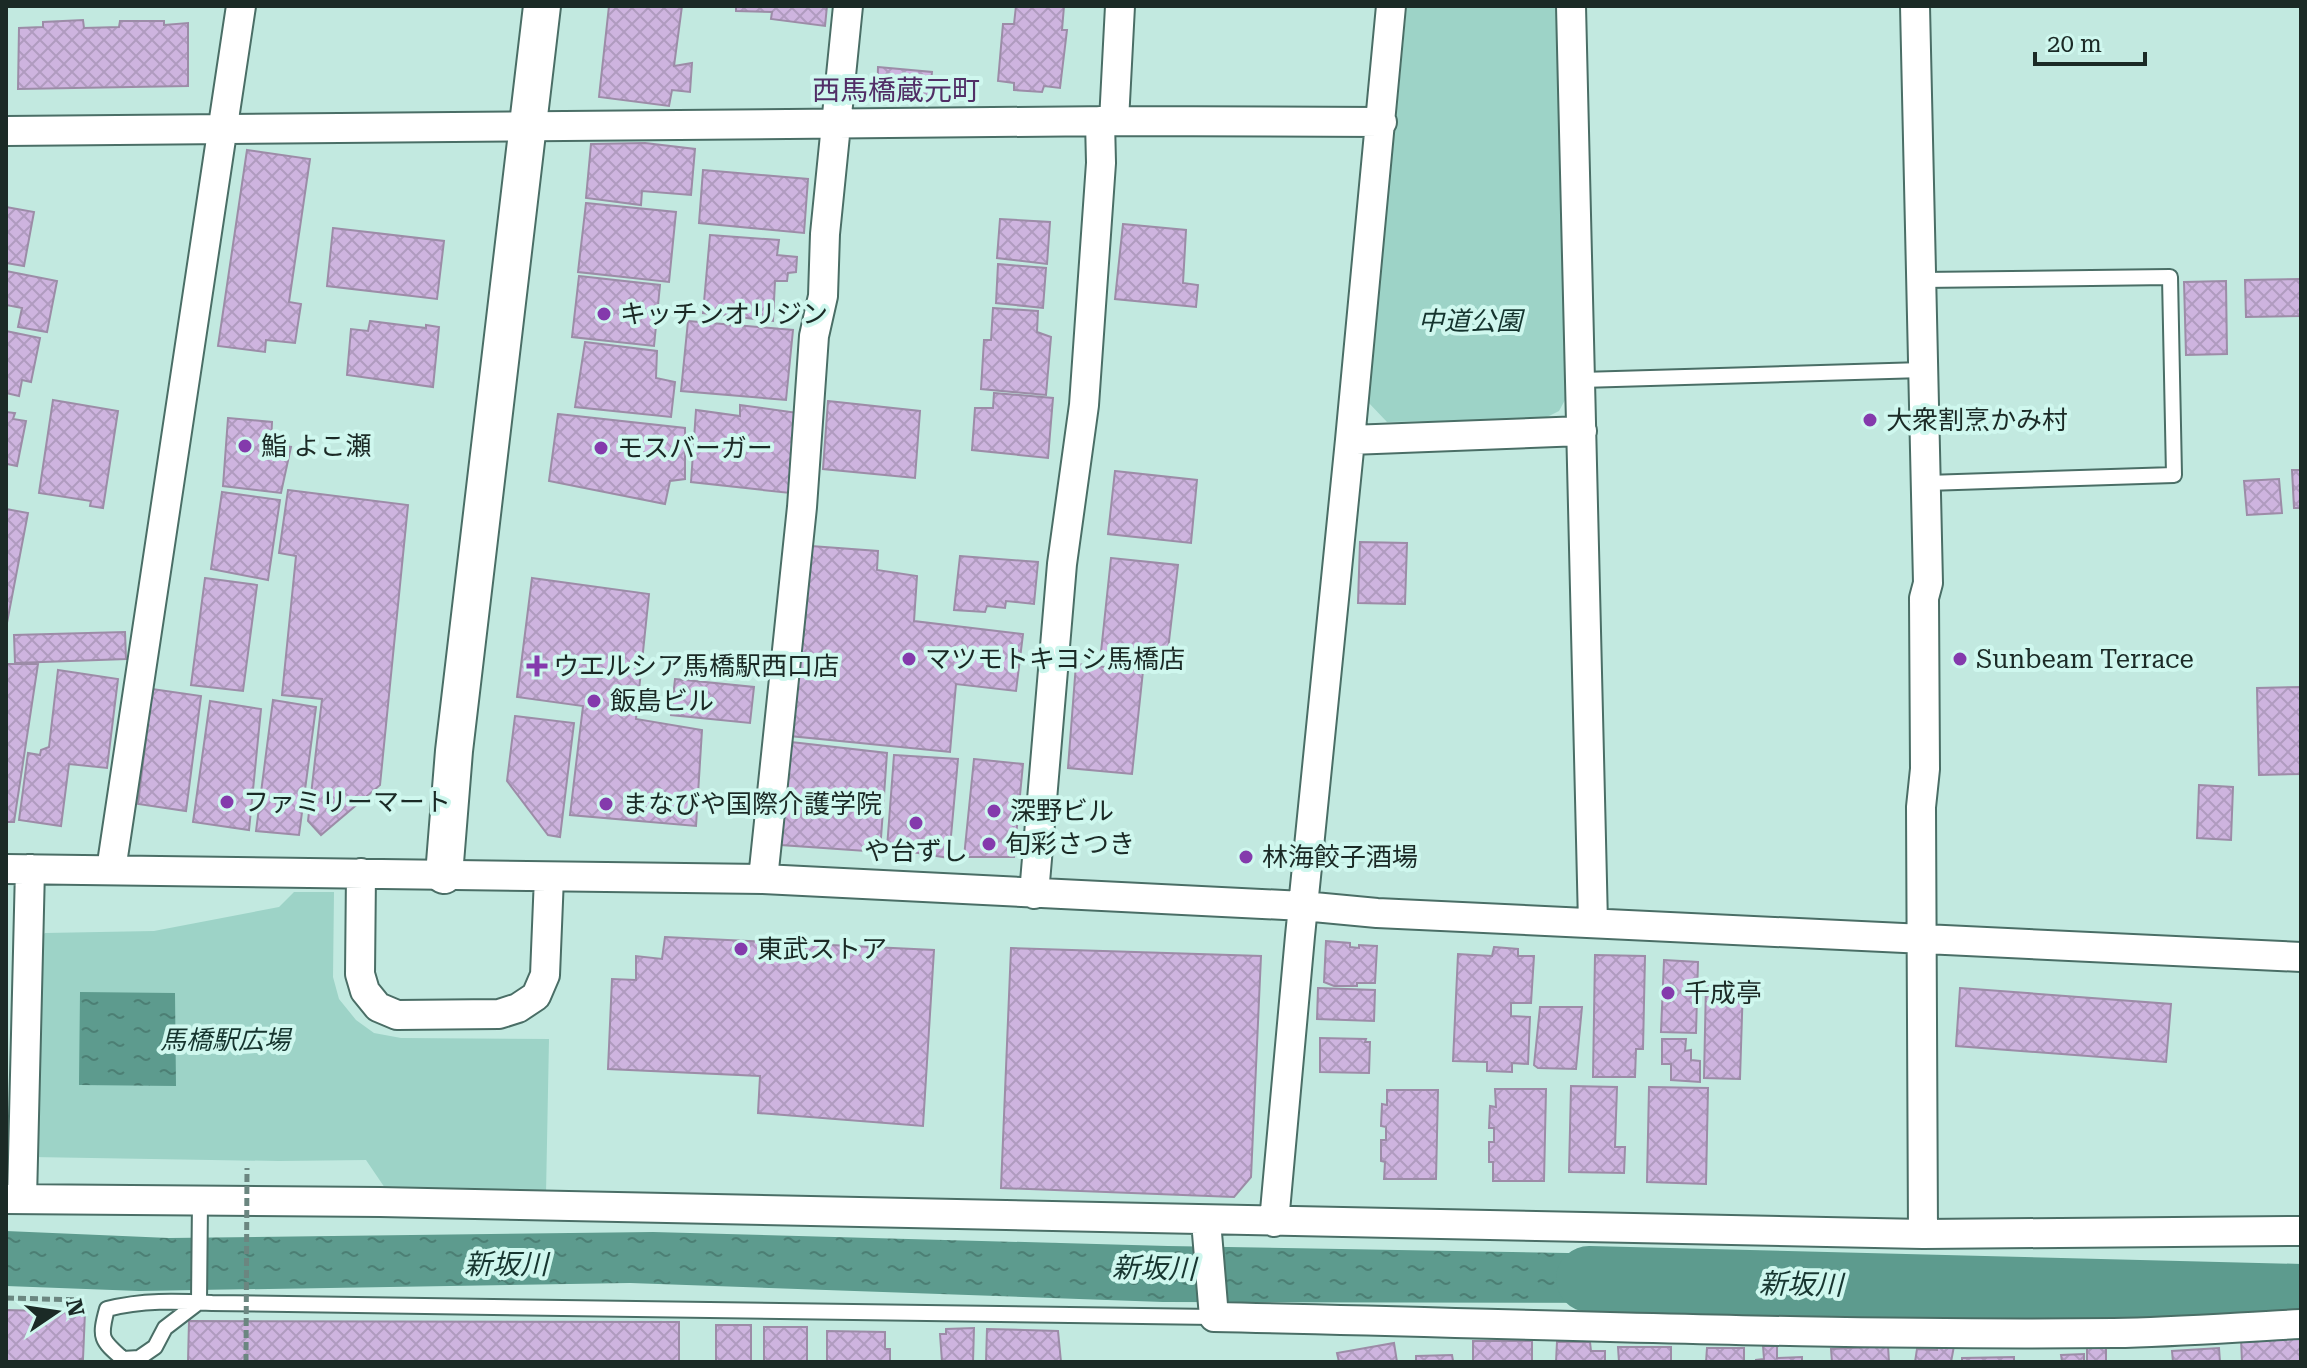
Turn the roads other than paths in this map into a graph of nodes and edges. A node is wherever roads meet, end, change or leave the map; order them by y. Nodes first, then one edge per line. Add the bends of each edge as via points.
1 (241, 6) edge
2 (542, 6) edge
3 (848, 6) edge
4 (1120, 6) edge
5 (1391, 6) edge
6 (1571, 6) edge
7 (1915, 6) edge
8 (1107, 121) junction
9 (1382, 122) junction
10 (835, 126) junction
11 (527, 128) junction
12 (223, 130) junction
13 (6, 131) edge
14 (1921, 280) junction
15 (1923, 370) junction
16 (1581, 380) junction
17 (1582, 431) junction
18 (1350, 440) junction
19 (1927, 483) junction
20 (18, 869) edge
21 (111, 870) junction
22 (361, 873) junction
23 (444, 875) junction
24 (549, 877) junction
25 (763, 879) junction
26 (1034, 894) junction
27 (1303, 906) junction
28 (1593, 923) junction
29 (1921, 937) junction
30 (2301, 957) edge
31 (14, 1199) edge
32 (200, 1201) junction
33 (1206, 1221) junction
34 (1274, 1222) junction
35 (2301, 1231) edge
36 (1923, 1234) junction
37 (199, 1302) junction
38 (1214, 1317) junction
39 (2301, 1324) edge

1 - 12 street
2 - 11 street
3 - 10 street
4 - 8 street
5 - 9 street
6 - 16 street
7 - 14 street
8 - 9 street
8 - 10 street
8 - 26 street
9 - 18 street
10 - 11 street
10 - 25 street via 823,296 814,336 802,507
11 - 12 street
11 - 23 street
12 - 13 street
12 - 21 street
14 - 15 street
14 - 19 lane via 2170,277 2174,475
15 - 16 lane
15 - 19 street
16 - 17 street
17 - 18 street
17 - 28 street
18 - 27 street
19 - 29 street
20 - 21 street
20 - 31 street
21 - 22 street
22 - 23 street
22 - 24 street via 360,974 378,1007 397,1015 499,1014 536,996 545,975
23 - 24 street
24 - 25 street
25 - 26 street
26 - 27 street
27 - 28 street
27 - 34 street
28 - 29 street
29 - 30 street
29 - 36 street
31 - 32 street
32 - 33 street
32 - 37 lane
33 - 34 street
33 - 38 street
34 - 36 street
35 - 36 street
37 - 37 lane via 135,1301 107,1309 101,1332 106,1345 123,1359 139,1358 155,1347 165,1328
37 - 38 lane
38 - 39 street via 1802,1333 2117,1333

